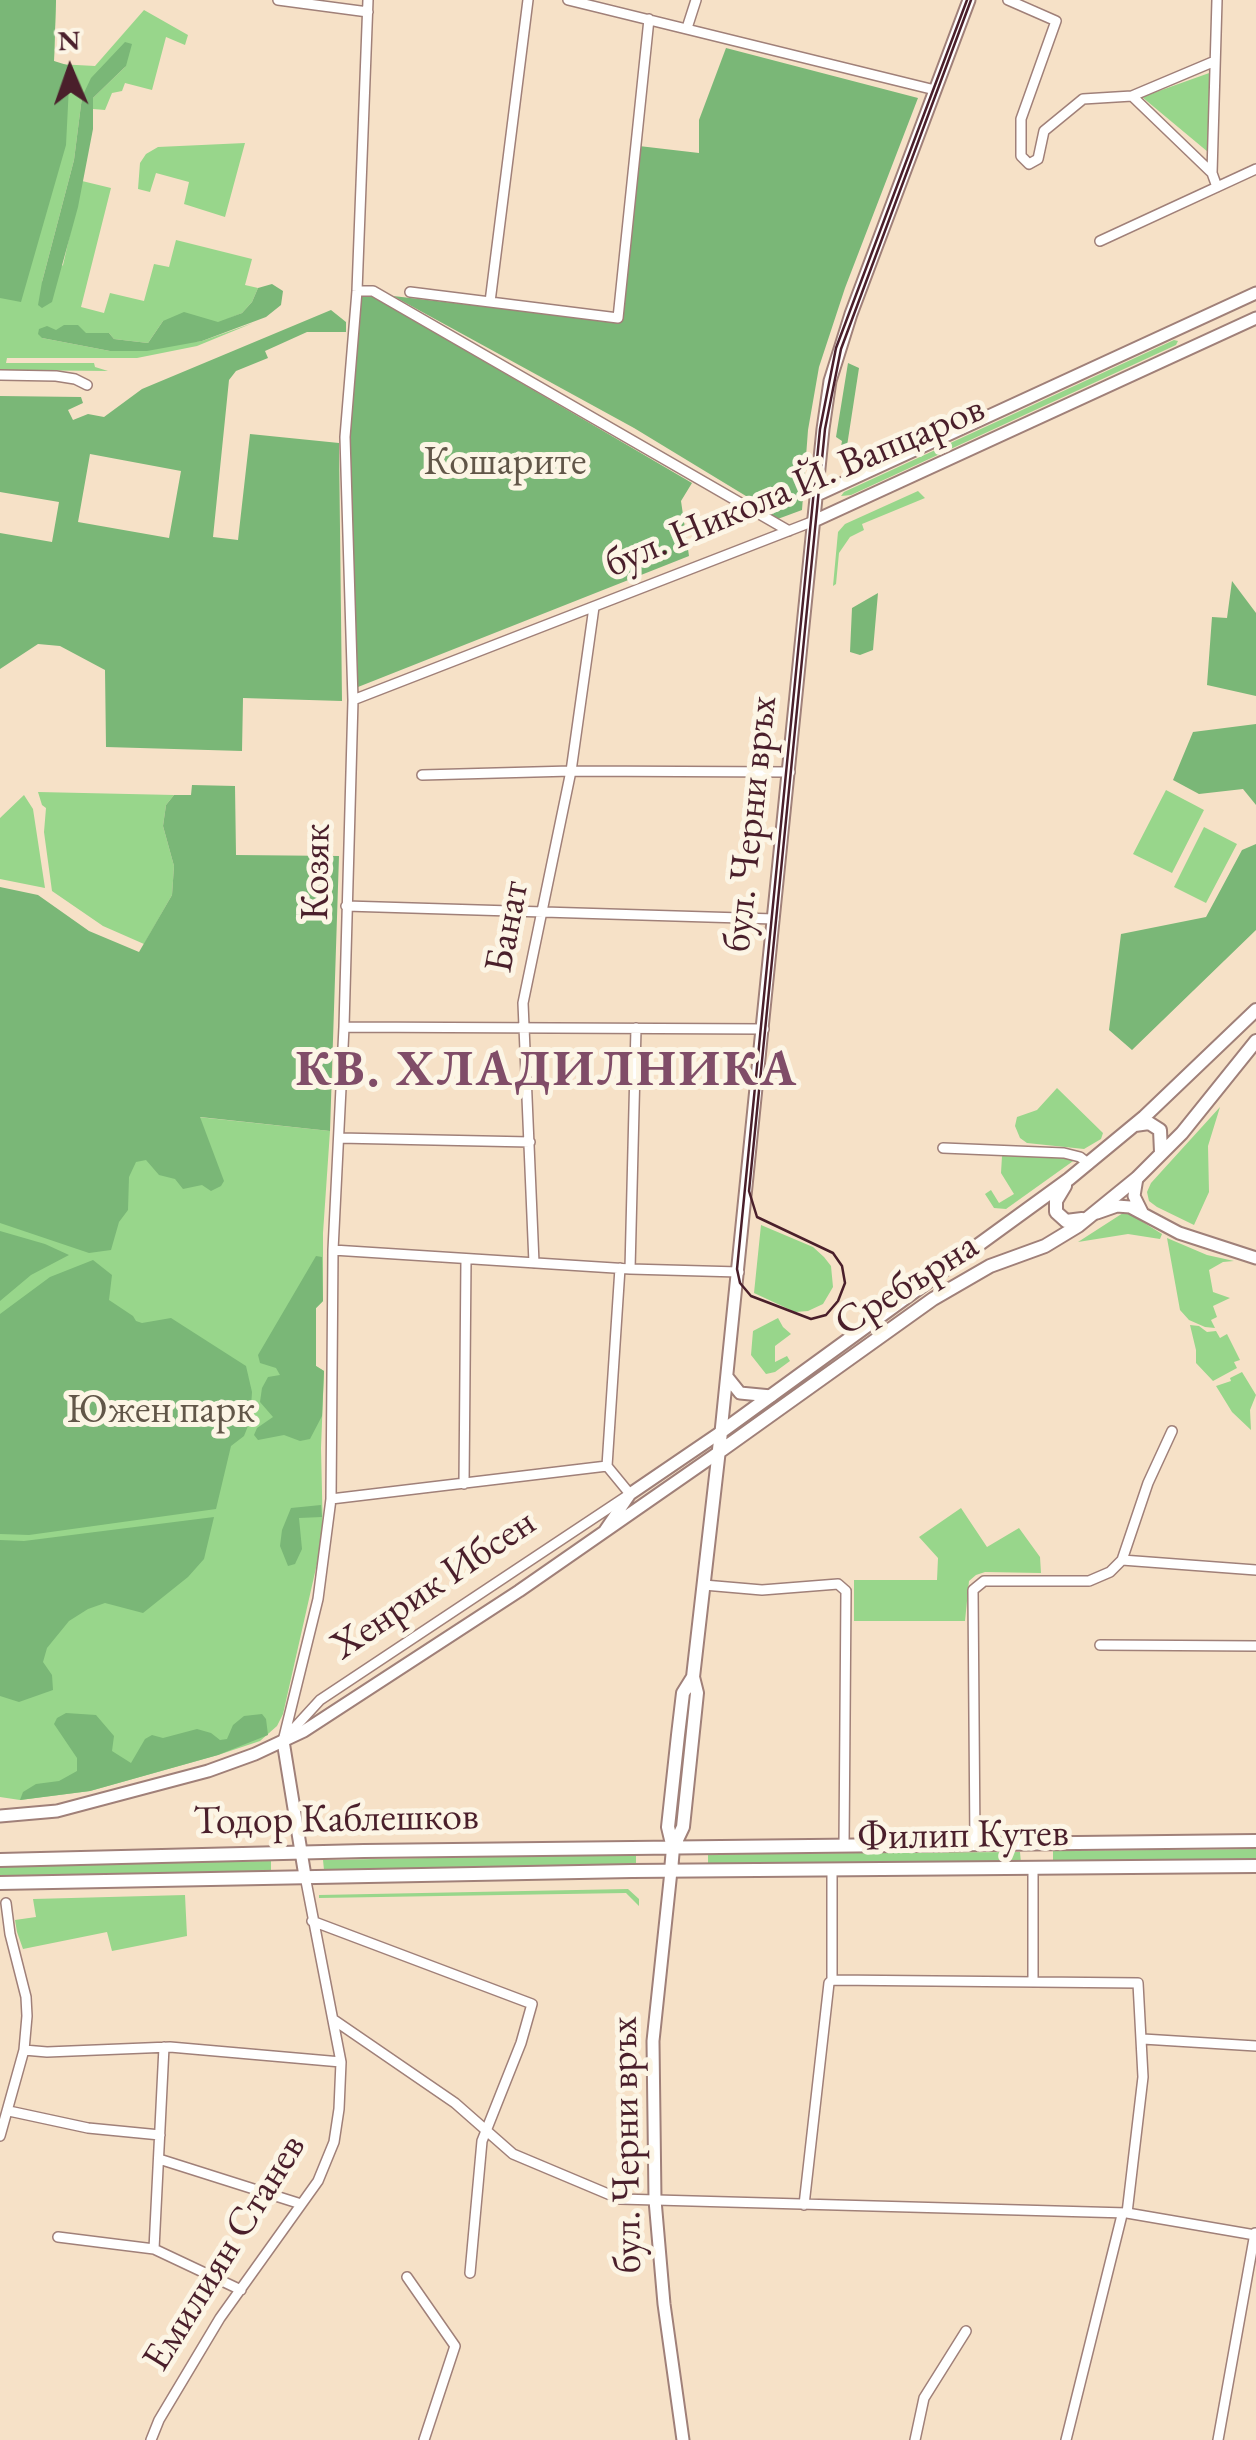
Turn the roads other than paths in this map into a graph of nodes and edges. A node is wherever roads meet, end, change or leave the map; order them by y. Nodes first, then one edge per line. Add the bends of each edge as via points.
1 (278, 0) edge
2 (368, 0) edge
3 (528, 0) edge
4 (568, 0) edge
5 (696, 0) edge
6 (969, 0) edge
7 (1008, 0) edge
8 (1217, 0) edge
9 (368, 12) junction
10 (649, 19) junction
11 (687, 28) junction
12 (1214, 61) junction
13 (935, 90) junction
14 (1132, 96) junction
15 (1256, 169) edge
16 (1212, 174) junction
17 (1217, 187) junction
18 (1100, 241) dead end
19 (357, 291) junction
20 (410, 292) dead end
21 (1256, 293) edge
22 (490, 302) junction
23 (1256, 318) edge
24 (1188, 324) junction
25 (1198, 345) junction
26 (0, 374) edge
27 (87, 385) dead end
28 (817, 495) junction
29 (814, 521) junction
30 (789, 531) junction
31 (594, 606) junction
32 (353, 700) junction
33 (571, 771) junction
34 (790, 772) junction
35 (422, 775) dead end
36 (346, 906) junction
37 (541, 914) junction
38 (774, 919) junction
39 (1256, 1010) edge
40 (344, 1027) junction
41 (524, 1028) junction
42 (636, 1028) junction
43 (764, 1029) junction
44 (1256, 1041) edge
45 (1135, 1124) junction
46 (339, 1138) junction
47 (530, 1142) junction
48 (943, 1148) dead end
49 (1160, 1152) junction
50 (1088, 1164) junction
51 (1137, 1178) junction
52 (1069, 1180) junction
53 (1142, 1212) junction
54 (1092, 1215) junction
55 (333, 1250) junction
56 (1256, 1258) edge
57 (466, 1259) junction
58 (534, 1263) junction
59 (625, 1268) junction
60 (739, 1272) junction
61 (728, 1377) junction
62 (771, 1396) junction
63 (1172, 1431) dead end
64 (721, 1432) junction
65 (719, 1452) junction
66 (608, 1466) junction
67 (464, 1484) junction
68 (630, 1494) junction
69 (331, 1499) junction
70 (604, 1532) junction
71 (1122, 1560) junction
72 (1256, 1570) edge
73 (704, 1586) junction
74 (1100, 1645) dead end
75 (1256, 1646) edge
76 (283, 1741) junction
77 (0, 1816) edge
78 (1256, 1842) edge
79 (976, 1845) junction
80 (844, 1846) junction
81 (673, 1848) junction
82 (302, 1852) junction
83 (0, 1860) edge
84 (1256, 1866) edge
85 (1032, 1868) junction
86 (832, 1870) junction
87 (671, 1871) junction
88 (305, 1876) junction
89 (0, 1883) edge
90 (6, 1902) dead end
91 (312, 1920) junction
92 (832, 1980) junction
93 (1033, 1980) junction
94 (334, 2020) junction
95 (1143, 2039) junction
96 (1256, 2046) edge
97 (164, 2047) junction
98 (24, 2050) junction
99 (341, 2062) junction
100 (9, 2111) junction
101 (488, 2130) junction
102 (160, 2134) junction
103 (0, 2136) edge
104 (159, 2158) junction
105 (655, 2200) junction
106 (302, 2204) junction
107 (804, 2204) junction
108 (1124, 2214) junction
109 (1256, 2233) edge
110 (58, 2236) dead end
111 (154, 2249) junction
112 (470, 2273) dead end
113 (406, 2277) dead end
114 (241, 2290) junction
115 (966, 2331) dead end
116 (151, 2440) edge
117 (424, 2440) edge
118 (683, 2440) edge
119 (915, 2440) edge
120 (1066, 2440) edge
121 (1218, 2440) edge

1 - 9 street
2 - 9 street, Козяк
3 - 22 street
4 - 10 street
5 - 11 street
6 - 13 main road, бул. Черни връх
7 - 14 street via 1056,21 1021,119 1024,162 1038,159 1044,131 1083,99
8 - 12 street
9 - 19 street, Козяк
10 - 11 street
10 - 22 street via 618,318
11 - 13 street
12 - 14 street
12 - 16 street
13 - 28 main road, бул. Черни връх via 837,355
14 - 16 street
15 - 17 street
16 - 17 street
17 - 18 street
19 - 30 street via 373,291
19 - 32 street, Козяк via 345,436
20 - 22 street
21 - 24 main road, бул. Никола Й. Вапцаров
23 - 25 main road, бул. Никола Й. Вапцаров
24 - 25 main road
24 - 28 main road, бул. Никола Й. Вапцаров
25 - 29 main road, бул. Никола Й. Вапцаров
26 - 27 street via 56,376
28 - 29 main road, бул. Черни връх
29 - 30 street, бул. Никола Й. Вапцаров
29 - 34 main road, бул. Черни връх
30 - 31 street, бул. Никола Й. Вапцаров
31 - 32 street, бул. Никола Й. Вапцаров
31 - 33 street, Банат
32 - 36 street, Козяк
33 - 34 street
33 - 35 street
33 - 37 street, Банат
34 - 38 main road, бул. Черни връх
36 - 37 street
36 - 40 street, Козяк
37 - 38 street
37 - 41 street, Банат
38 - 43 main road, бул. Черни връх
39 - 45 main road, Сребърна
40 - 41 street
40 - 46 street, Козяк
41 - 42 street
41 - 47 street, Банат
42 - 43 street
42 - 59 street
43 - 60 main road, бул. Черни връх
44 - 49 main road via 1203,1110
45 - 49 main road via 1160,1130
45 - 50 main road, Сребърна
46 - 47 street
46 - 55 street, Козяк
47 - 58 street, Банат
48 - 50 street via 1064,1153
49 - 51 main road
50 - 52 main road, Сребърна
51 - 53 main road via 1134,1196
51 - 54 main road
52 - 54 main road via 1056,1212 1071,1222
52 - 62 main road, Сребърна
53 - 54 main road, Сребърна via 1118,1206
53 - 56 main road via 1179,1233
54 - 65 main road, Сребърна via 1061,1238 990,1266 933,1299
55 - 57 street
55 - 69 street, Козяк
57 - 58 street
57 - 67 street
58 - 59 street
59 - 60 street
59 - 66 street
60 - 61 main road, бул. Черни връх
61 - 62 main road via 740,1393
61 - 64 main road, бул. Черни връх
62 - 64 main road, Сребърна
63 - 71 street
64 - 65 main road, бул. Черни връх
64 - 68 main road, Хенрик Ибсен
65 - 70 main road, Хенрик Ибсен
65 - 73 main road, бул. Черни връх
66 - 67 street
66 - 68 street
67 - 69 street
68 - 70 main road, Хенрик Ибсен
68 - 76 street, Хенрик Ибсен via 320,1700
69 - 76 street, Козяк via 318,1599
70 - 76 main road, Хенрик Ибсен
71 - 72 street
71 - 79 street via 1089,1581 984,1581 973,1590
73 - 80 street via 838,1584 846,1591
73 - 81 main road, бул. Черни връх via 683,1827
74 - 75 street
76 - 77 main road, Хенрик Ибсен via 208,1771 95,1801
76 - 82 main road, Емилиян Станев
78 - 79 main road, Филип Кутев
79 - 80 main road, Филип Кутев
80 - 81 main road, Филип Кутев
81 - 82 main road, Тодор Каблешков
81 - 87 main road, бул. Черни връх
82 - 83 main road, Тодор Каблешков
82 - 88 main road, Емилиян Станев
84 - 85 main road, Филип Кутев
85 - 86 main road, Филип Кутев
85 - 93 street
86 - 87 main road, Филип Кутев
86 - 92 street
87 - 88 main road, Тодор Каблешков
87 - 105 main road, бул. Черни връх via 653,2041
88 - 89 main road, Тодор Каблешков
88 - 91 street, Емилиян Станев
90 - 98 street via 26,1997
91 - 94 street, Емилиян Станев
91 - 101 street via 532,2004
92 - 93 street
92 - 107 street
93 - 95 street via 1138,1983
94 - 99 street, Емилиян Станев
94 - 101 street
95 - 96 street
95 - 108 street
97 - 98 street
97 - 99 street
97 - 102 street
98 - 100 street
99 - 106 street, Емилиян Станев via 334,2142
100 - 102 street
100 - 103 street
101 - 105 street via 513,2154 556,2174 620,2200
101 - 112 street
102 - 104 street
104 - 106 street
104 - 111 street
105 - 107 street
105 - 118 main road, бул. Черни връх
106 - 114 street, Емилиян Станев
107 - 108 street
108 - 109 street
108 - 120 street
109 - 121 street
110 - 111 street
111 - 114 street
113 - 117 street via 454,2350
114 - 116 street, Емилиян Станев
115 - 119 street via 924,2398

